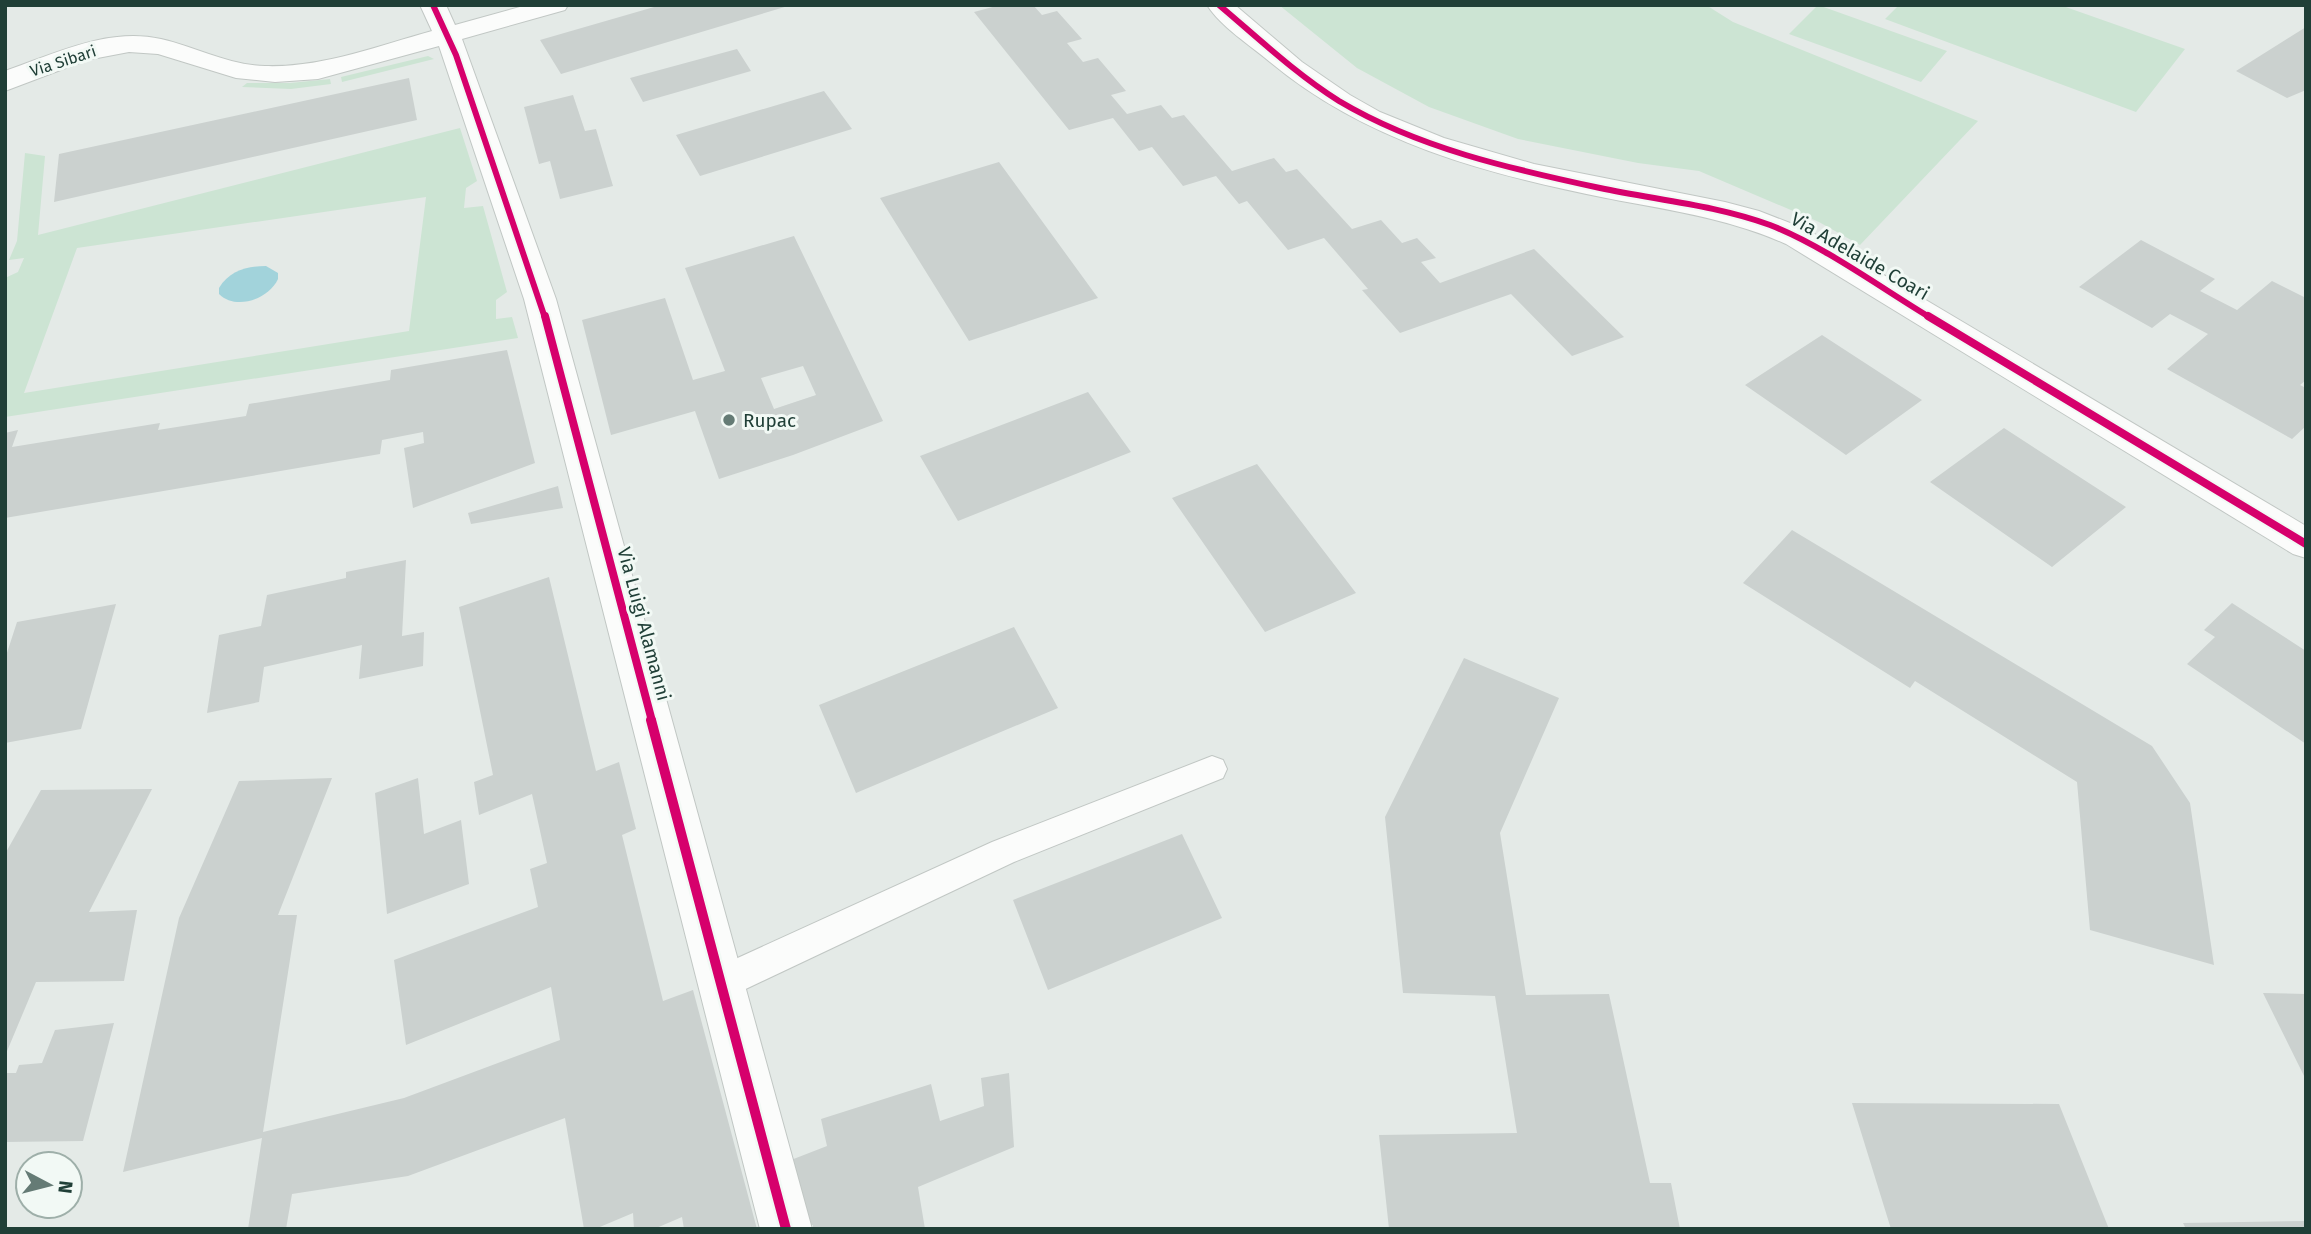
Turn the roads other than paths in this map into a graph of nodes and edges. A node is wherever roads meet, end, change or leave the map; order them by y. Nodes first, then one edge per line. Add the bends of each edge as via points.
1 (556, 5) edge
2 (1219, 5) edge
3 (440, 20) edge
4 (5, 83) edge
5 (2306, 544) edge
6 (1212, 769) dead end
7 (721, 983) junction
8 (786, 1229) edge

1 - 3 street, Via Sibari
2 - 5 street, Via Adelaide Coari via 1318,87 1410,135 1541,175 1744,215 1797,237
3 - 4 street, Via Sibari via 318,71 248,72 148,44 122,44
3 - 7 street, Via Luigi Alamanni via 542,307
6 - 7 lane via 1003,852
7 - 8 street, Via Luigi Alamanni

